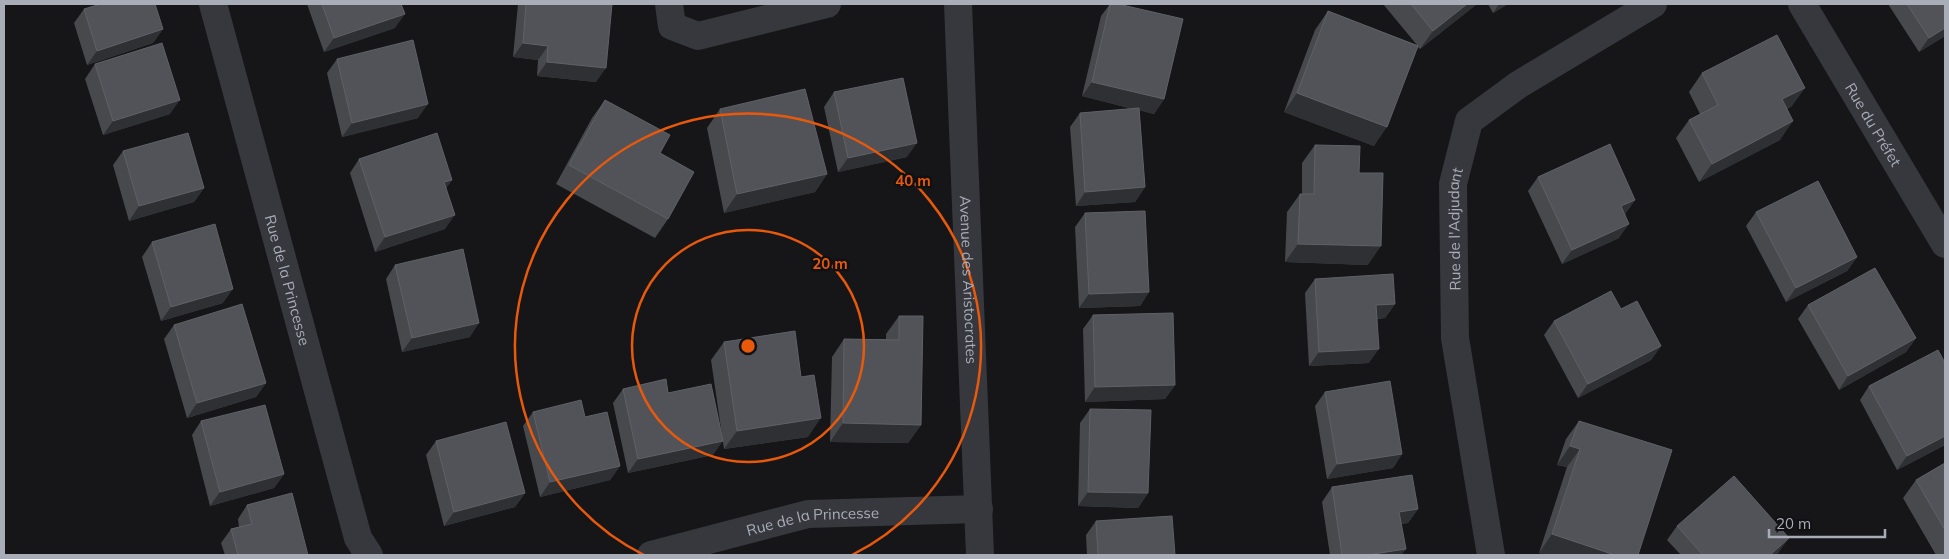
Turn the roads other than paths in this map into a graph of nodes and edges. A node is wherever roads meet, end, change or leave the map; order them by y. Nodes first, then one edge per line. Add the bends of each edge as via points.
1 (213, 4) edge
2 (669, 4) edge
3 (827, 4) edge
4 (958, 4) edge
5 (1653, 4) edge
6 (1802, 4) edge
7 (1945, 244) edge
8 (979, 509) junction
9 (369, 555) edge
10 (651, 555) edge
11 (980, 555) edge
12 (1491, 555) edge

1 - 9 street, Rue de la Princesse via 358,538
2 - 3 street via 672,26 698,36
4 - 8 street, Avenue des Aristocrates
5 - 12 street, Rue de l'Adjudant via 1518,85 1468,121 1453,184 1455,338
6 - 7 street, Rue du Préfet
8 - 10 street, Rue de la Princesse via 808,514
8 - 11 street, Avenue des Aristocrates

